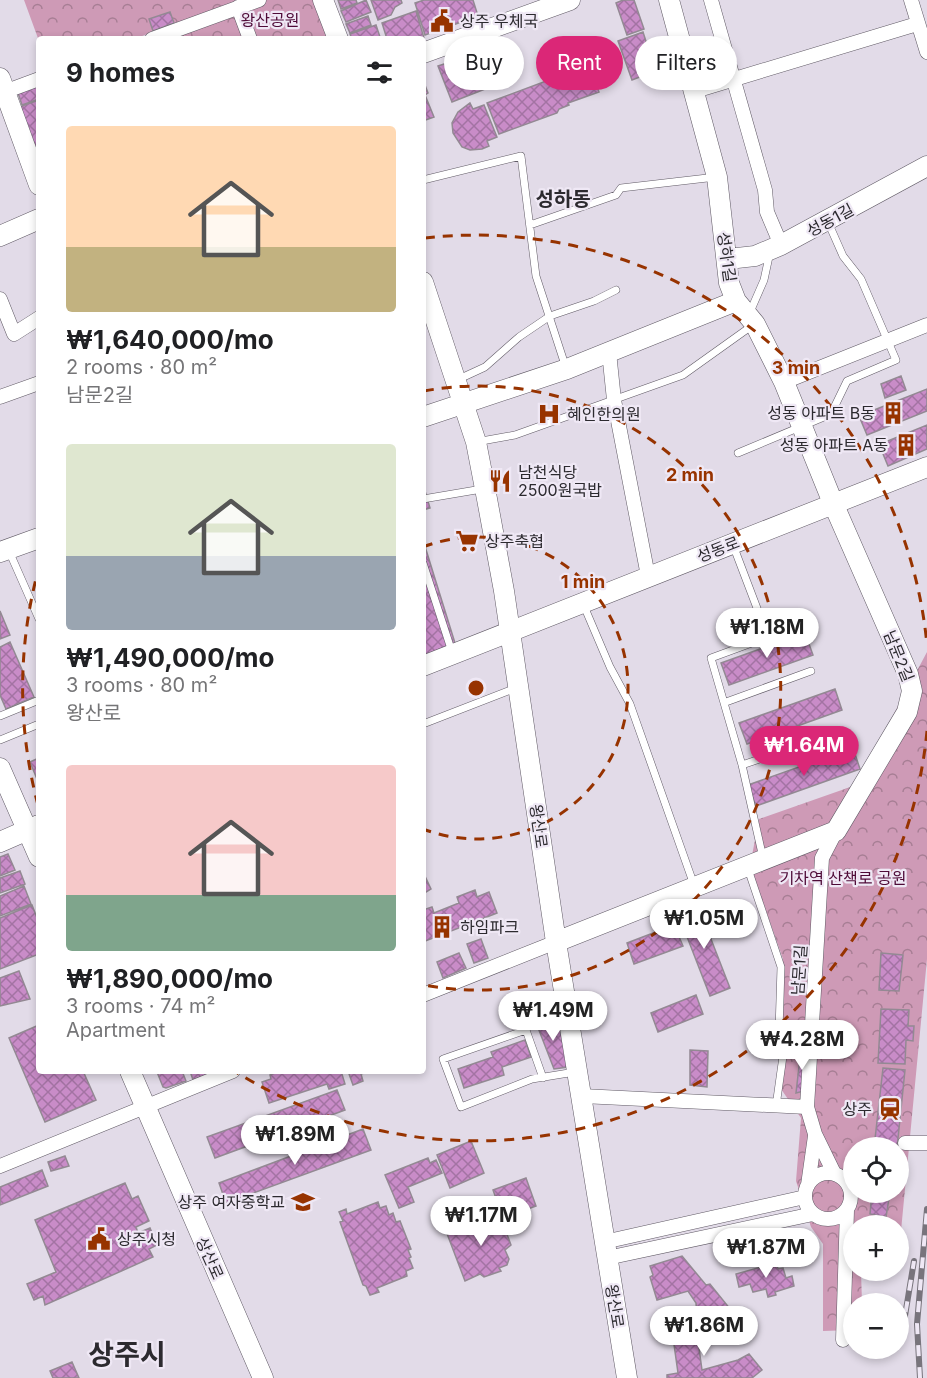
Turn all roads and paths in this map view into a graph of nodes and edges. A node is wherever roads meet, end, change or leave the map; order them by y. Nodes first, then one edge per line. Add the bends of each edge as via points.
1 (259, 0) edge
2 (323, 0) edge
3 (570, 0) edge
4 (669, 0) edge
5 (711, 0) edge
6 (911, 0) edge
7 (238, 7) junction
8 (917, 24) junction
9 (165, 36) edge
10 (249, 36) edge
11 (337, 36) edge
12 (721, 36) edge
13 (426, 52) edge
14 (927, 52) edge
15 (737, 78) edge
16 (36, 79) edge
17 (2, 85) edge
18 (698, 90) edge
19 (737, 90) edge
20 (695, 91) junction
21 (927, 166) edge
22 (36, 177) edge
23 (717, 177) junction
24 (426, 179) edge
25 (36, 220) edge
26 (828, 222) junction
27 (530, 225) junction
28 (0, 236) edge
29 (776, 247) junction
30 (728, 259) junction
31 (616, 290) dead end
32 (426, 291) edge
33 (0, 299) edge
34 (747, 313) junction
35 (549, 316) junction
36 (36, 320) edge
37 (927, 325) edge
38 (889, 340) junction
39 (609, 352) junction
40 (567, 369) junction
41 (456, 381) junction
42 (784, 382) junction
43 (36, 384) edge
44 (0, 397) edge
45 (614, 400) junction
46 (465, 405) junction
47 (426, 416) edge
48 (802, 428) junction
49 (476, 442) junction
50 (738, 453) dead end
51 (927, 467) edge
52 (484, 489) junction
53 (426, 499) edge
54 (833, 504) junction
55 (36, 539) edge
56 (732, 543) junction
57 (4, 550) edge
58 (426, 572) edge
59 (648, 576) junction
60 (583, 604) junction
61 (36, 613) edge
62 (510, 632) junction
63 (453, 655) junction
64 (426, 665) edge
65 (811, 671) dead end
66 (519, 687) junction
67 (36, 701) edge
68 (726, 702) junction
69 (0, 716) edge
70 (426, 723) edge
71 (36, 725) edge
72 (832, 734) dead end
73 (0, 740) edge
74 (742, 765) junction
75 (0, 768) edge
76 (33, 828) edge
77 (836, 831) junction
78 (0, 842) edge
79 (807, 842) junction
80 (822, 858) junction
81 (755, 862) junction
82 (695, 887) junction
83 (556, 942) junction
84 (426, 994) edge
85 (578, 1072) junction
86 (131, 1074) edge
87 (221, 1074) edge
88 (543, 1078) junction
89 (582, 1095) junction
90 (776, 1106) junction
91 (807, 1107) junction
92 (145, 1108) junction
93 (815, 1134) junction
94 (909, 1143) edge
95 (927, 1143) edge
96 (0, 1166) edge
97 (834, 1173) junction
98 (806, 1192) junction
99 (847, 1210) junction
100 (813, 1214) junction
101 (847, 1215) edge
102 (831, 1218) junction
103 (843, 1234) edge
104 (606, 1250) junction
105 (263, 1378) edge
106 (627, 1378) edge

1 - 7 street
2 - 11 street
3 - 13 street
4 - 20 street, 성하1길
5 - 12 street
6 - 8 street
7 - 9 street
7 - 10 street
8 - 14 street
8 - 15 street
16 - 17 street
17 - 22 street
18 - 20 street
19 - 29 street via 765,190
20 - 23 street, 성하1길
21 - 26 street, 성동1길
23 - 27 lane via 621,188 616,195
23 - 30 street, 성하1길
24 - 27 lane via 521,156
25 - 28 street
26 - 29 street, 성동1길
26 - 38 lane via 843,256 861,279
27 - 35 lane via 536,276
29 - 30 street, 성동1길 via 755,256
29 - 34 lane
30 - 34 street, 성하1길 via 729,283
31 - 35 lane
32 - 41 street, 왕산로
33 - 36 street via 14,334
34 - 39 street, 성하1길
34 - 42 street, 남문2길
34 - 45 lane via 683,375
35 - 40 lane
35 - 41 lane via 484,367
37 - 38 street
38 - 42 street
38 - 48 lane via 896,360 848,381 831,414
39 - 40 street, 성하1길
39 - 45 street
40 - 46 street, 성하1길
41 - 46 street, 왕산로
42 - 48 street, 남문2길
43 - 44 street
45 - 49 lane via 515,435
45 - 59 street
46 - 47 street, 성하1길
46 - 49 street, 왕산로
48 - 50 lane
48 - 54 street, 남문2길
49 - 52 street, 왕산로
51 - 54 street, 성동로
52 - 53 lane
52 - 62 street, 왕산로
54 - 56 street, 성동로
54 - 77 street, 남문2길 via 912,691 907,712
55 - 57 street
56 - 59 street, 성동로
56 - 68 lane via 768,637 711,658
57 - 61 lane
58 - 63 lane
59 - 60 street, 성동로
60 - 62 street, 성동로
60 - 82 lane via 630,704
62 - 63 street, 성동로
62 - 66 street, 왕산로
63 - 64 street, 성동로
65 - 68 lane
66 - 70 lane
66 - 83 street, 왕산로
67 - 69 lane
68 - 74 lane
71 - 73 lane
72 - 74 lane
74 - 81 lane
75 - 76 street
76 - 78 street
77 - 79 street
77 - 80 street, 남문1길
79 - 80 street
79 - 81 street
80 - 91 street, 남문1길
81 - 82 street
81 - 90 lane via 780,967 779,1031 784,1048
82 - 83 street
83 - 84 street
83 - 85 street, 왕산로
85 - 88 lane
85 - 89 street, 왕산로
86 - 92 street, 상산로
87 - 92 street
88 - 88 lane via 461,1107 443,1059 526,1030
89 - 90 street
89 - 104 street, 왕산로
90 - 91 street
91 - 93 street, 남문1길
92 - 96 street
92 - 105 street, 상산로
93 - 97 street, 남문1길
93 - 98 street
94 - 95 street
97 - 98 street via 814,1178
97 - 99 street via 848,1185 851,1195
98 - 100 street
98 - 104 street
99 - 101 street
99 - 102 street
100 - 102 street
100 - 104 street
102 - 103 street
104 - 106 street, 왕산로

